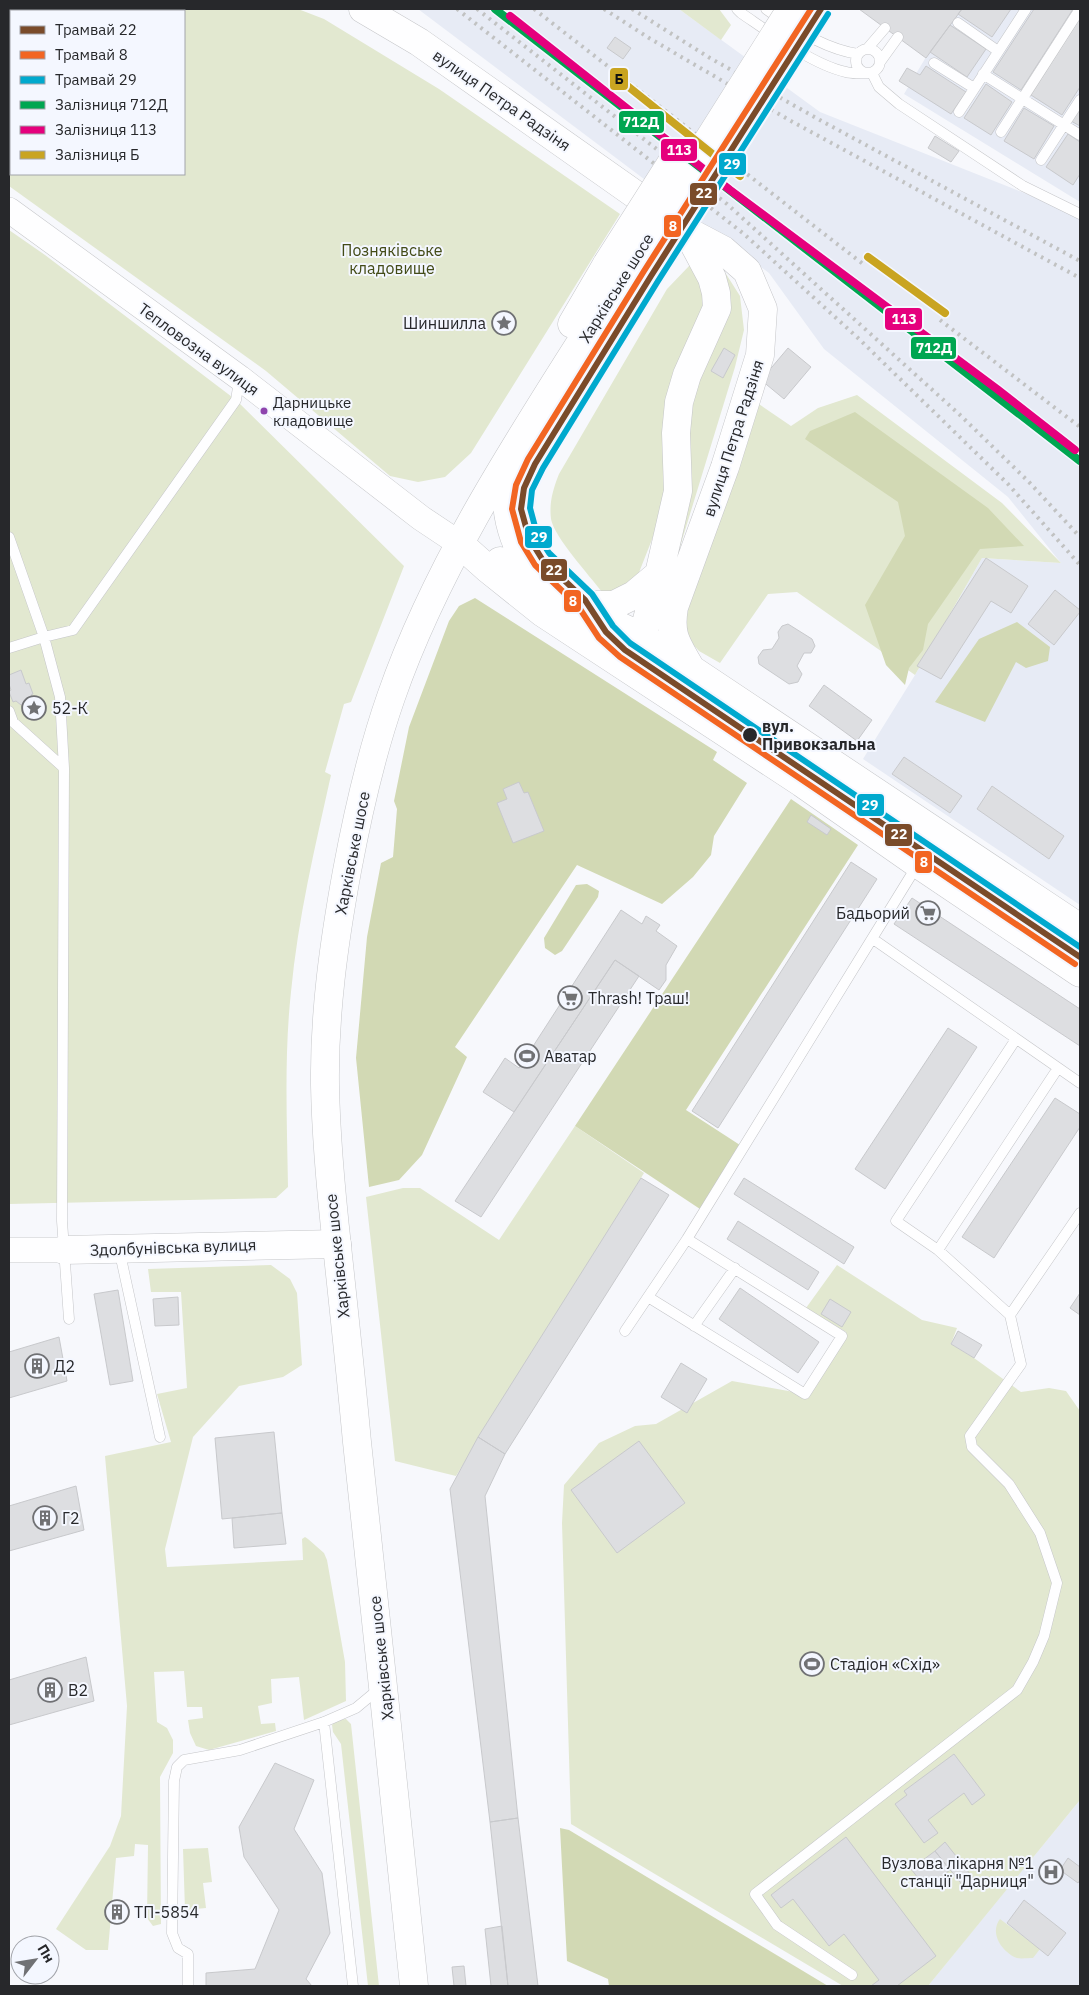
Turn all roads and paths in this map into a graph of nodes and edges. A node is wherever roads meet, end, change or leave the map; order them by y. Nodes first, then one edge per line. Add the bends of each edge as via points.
1 (363, 9) edge
2 (737, 9) edge
3 (766, 9) edge
4 (771, 9) edge
5 (791, 9) edge
6 (1024, 9) edge
7 (1080, 9) edge
8 (958, 23) dead end
9 (885, 28) dead end
10 (898, 37) dead end
11 (998, 51) junction
12 (863, 52) junction
13 (880, 62) junction
14 (934, 63) dead end
15 (869, 73) junction
16 (983, 74) junction
17 (974, 88) junction
18 (1080, 100) edge
19 (959, 112) dead end
20 (1001, 132) dead end
21 (1080, 135) edge
22 (1041, 160) dead end
23 (9, 210) edge
24 (1080, 214) edge
25 (687, 231) junction
26 (616, 269) junction
27 (240, 378) junction
28 (514, 451) junction
29 (9, 537) edge
30 (460, 544) junction
31 (660, 574) junction
32 (536, 582) junction
33 (572, 605) junction
34 (44, 636) junction
35 (643, 637) junction
36 (9, 648) edge
37 (692, 670) junction
38 (632, 673) junction
39 (9, 711) edge
40 (64, 768) junction
41 (918, 864) junction
42 (1080, 928) edge
43 (873, 939) junction
44 (1080, 973) edge
45 (1016, 1039) junction
46 (1058, 1068) junction
47 (1080, 1083) edge
48 (1080, 1213) edge
49 (687, 1239) junction
50 (337, 1244) junction
51 (119, 1249) junction
52 (9, 1250) edge
53 (64, 1250) junction
54 (938, 1250) junction
55 (734, 1268) junction
56 (648, 1297) junction
57 (1010, 1315) junction
58 (69, 1320) dead end
59 (694, 1326) junction
60 (625, 1332) dead end
61 (160, 1436) dead end
62 (384, 1684) junction
63 (324, 1722) junction
64 (852, 1975) dead end
65 (188, 1986) edge
66 (352, 1986) edge
67 (414, 1986) edge

1 - 25 main road, вулиця Петра Радзіня via 419,42
2 - 15 lane via 786,44 833,68 848,73
3 - 12 lane via 834,49
4 - 26 main road, Харківське шосе, bridge
5 - 26 main road, Харківське шосе, bridge
6 - 11 lane
7 - 20 lane
8 - 11 lane
9 - 12 lane
10 - 13 lane
11 - 16 lane
12 - 13 lane via 877,53
12 - 15 lane via 856,64 859,70
13 - 15 lane via 878,69
14 - 17 lane
15 - 24 lane via 879,87 899,104 1023,186
16 - 17 lane
16 - 21 lane
17 - 19 lane
18 - 22 lane
23 - 27 street, Тепловозна вулиця
25 - 31 main road, вулиця Петра Радзіня via 712,278 717,308 687,375 679,402 676,433 678,491
25 - 37 main road, вулиця Петра Радзіня via 723,250 746,271 763,309 760,355 725,467 672,616 676,643
26 - 28 main road, Харківське шосе
26 - 30 main road, Харківське шосе via 462,513
27 - 30 street, Тепловозна вулиця via 421,518
27 - 34 lane via 236,400 73,630
28 - 30 main road, Харківське шосе
28 - 32 main road via 507,490 508,517 517,547
29 - 34 lane
30 - 32 main road via 499,560
30 - 38 main road via 543,613
30 - 50 main road, Харківське шосе via 407,653 390,700 362,799 340,907 327,1022 325,1079 330,1185
31 - 33 main road via 614,605
31 - 35 main road, вулиця Петра Радзіня
32 - 33 main road
33 - 35 main road
34 - 36 lane
34 - 40 lane via 60,697
35 - 37 main road
35 - 38 main road, вулиця Петра Радзіня
37 - 42 main road
38 - 41 main road via 802,783
39 - 40 lane via 13,722
40 - 53 lane
41 - 43 lane
41 - 44 main road
43 - 45 lane
43 - 49 lane
45 - 46 lane
45 - 54 lane via 896,1221
46 - 47 lane
46 - 54 lane
48 - 57 lane
49 - 55 lane
49 - 56 lane
50 - 51 main road, Здолбунівська вулиця
50 - 62 main road, Харківське шосе
51 - 53 main road, Здолбунівська вулиця
51 - 61 lane
52 - 53 street, Здолбунівська вулиця
53 - 58 lane
54 - 57 lane
55 - 59 lane
55 - 59 lane via 842,1336 805,1394
56 - 59 lane
56 - 60 lane
57 - 64 lane via 1021,1364 970,1436 972,1447 1009,1484 1040,1533 1058,1583 1044,1636 1033,1662 1017,1690 755,1894 776,1924
62 - 63 lane via 356,1708
62 - 67 main road, Харківське шосе
63 - 65 lane via 240,1750 184,1760 177,1767 174,1781 172,1933 178,1948 188,1954
63 - 66 lane

